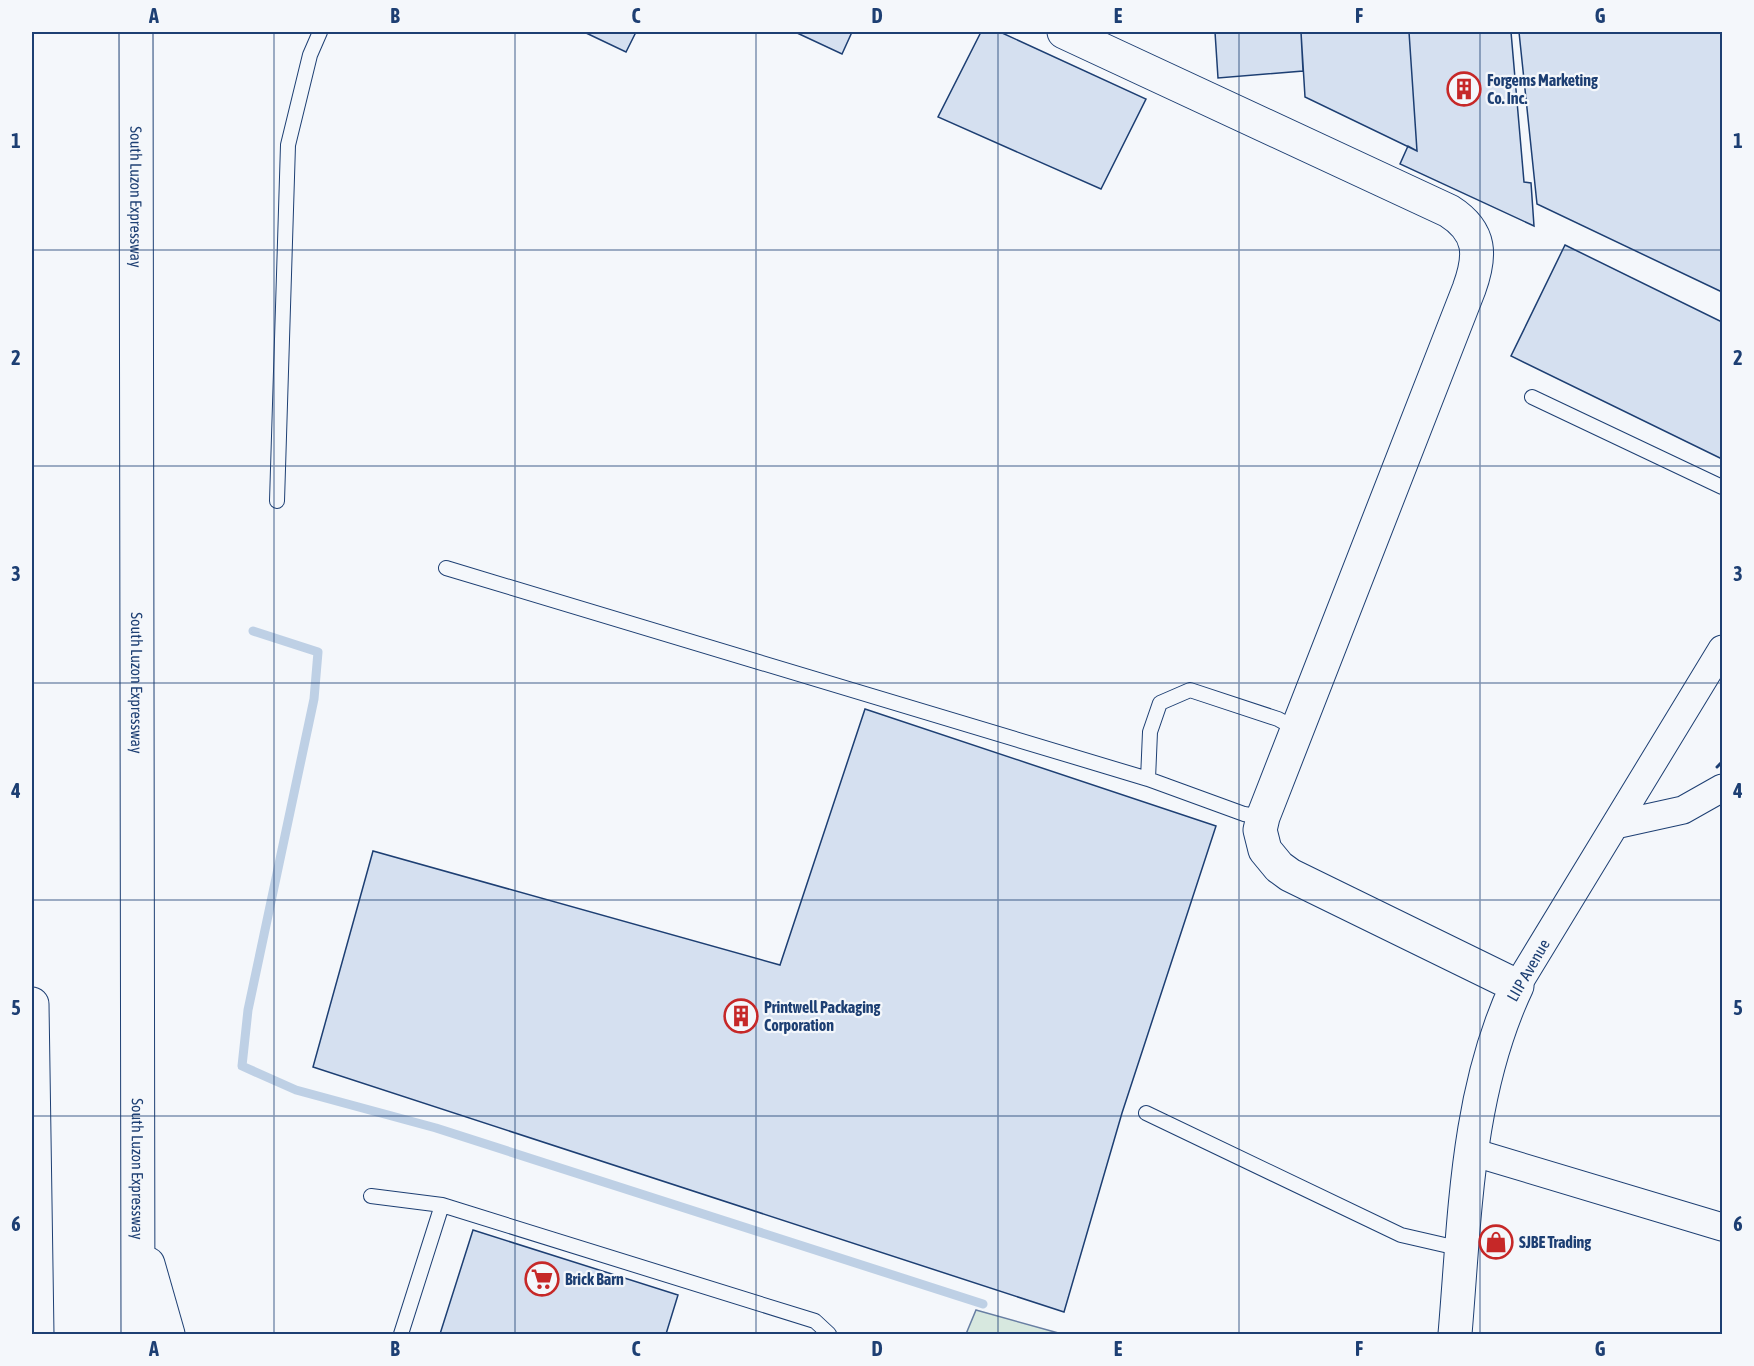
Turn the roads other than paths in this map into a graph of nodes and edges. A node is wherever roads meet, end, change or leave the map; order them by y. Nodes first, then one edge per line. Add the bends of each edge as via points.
1 (136, 32) edge
2 (320, 32) edge
3 (1064, 32) edge
4 (1532, 397) dead end
5 (1722, 487) edge
6 (277, 501) dead end
7 (446, 568) dead end
8 (1722, 649) edge
9 (1298, 730) junction
10 (1148, 779) junction
11 (1722, 788) edge
12 (1263, 816) junction
13 (1616, 825) junction
14 (1516, 986) junction
15 (32, 1004) edge
16 (1146, 1113) dead end
17 (1472, 1152) junction
18 (371, 1196) dead end
19 (442, 1205) junction
20 (136, 1220) junction
21 (1722, 1227) edge
22 (1462, 1249) junction
23 (37, 1335) edge
24 (138, 1335) edge
25 (168, 1335) edge
26 (401, 1335) edge
27 (829, 1335) edge
28 (1455, 1335) edge

1 - 20 main road, South Luzon Expressway
2 - 6 lane via 310,55 288,145
3 - 9 main road via 1449,211 1464,221 1476,242 1476,267 1469,289
4 - 5 lane
7 - 10 lane
8 - 13 street, LIIP Avenue
9 - 10 lane via 1278,719 1190,690 1160,703 1150,732
9 - 12 main road
10 - 12 lane via 1244,814
11 - 13 street via 1683,810
12 - 14 main road via 1260,830 1265,850 1290,875
13 - 14 street, LIIP Avenue
14 - 17 main road, LIIP Avenue via 1491,1052
15 - 23 main road
16 - 22 lane via 1401,1235
17 - 21 street
17 - 22 main road, LIIP Avenue
18 - 19 lane
19 - 26 lane
19 - 27 lane via 815,1322
20 - 24 main road, South Luzon Expressway
20 - 25 main road
22 - 28 main road, LIIP Avenue

